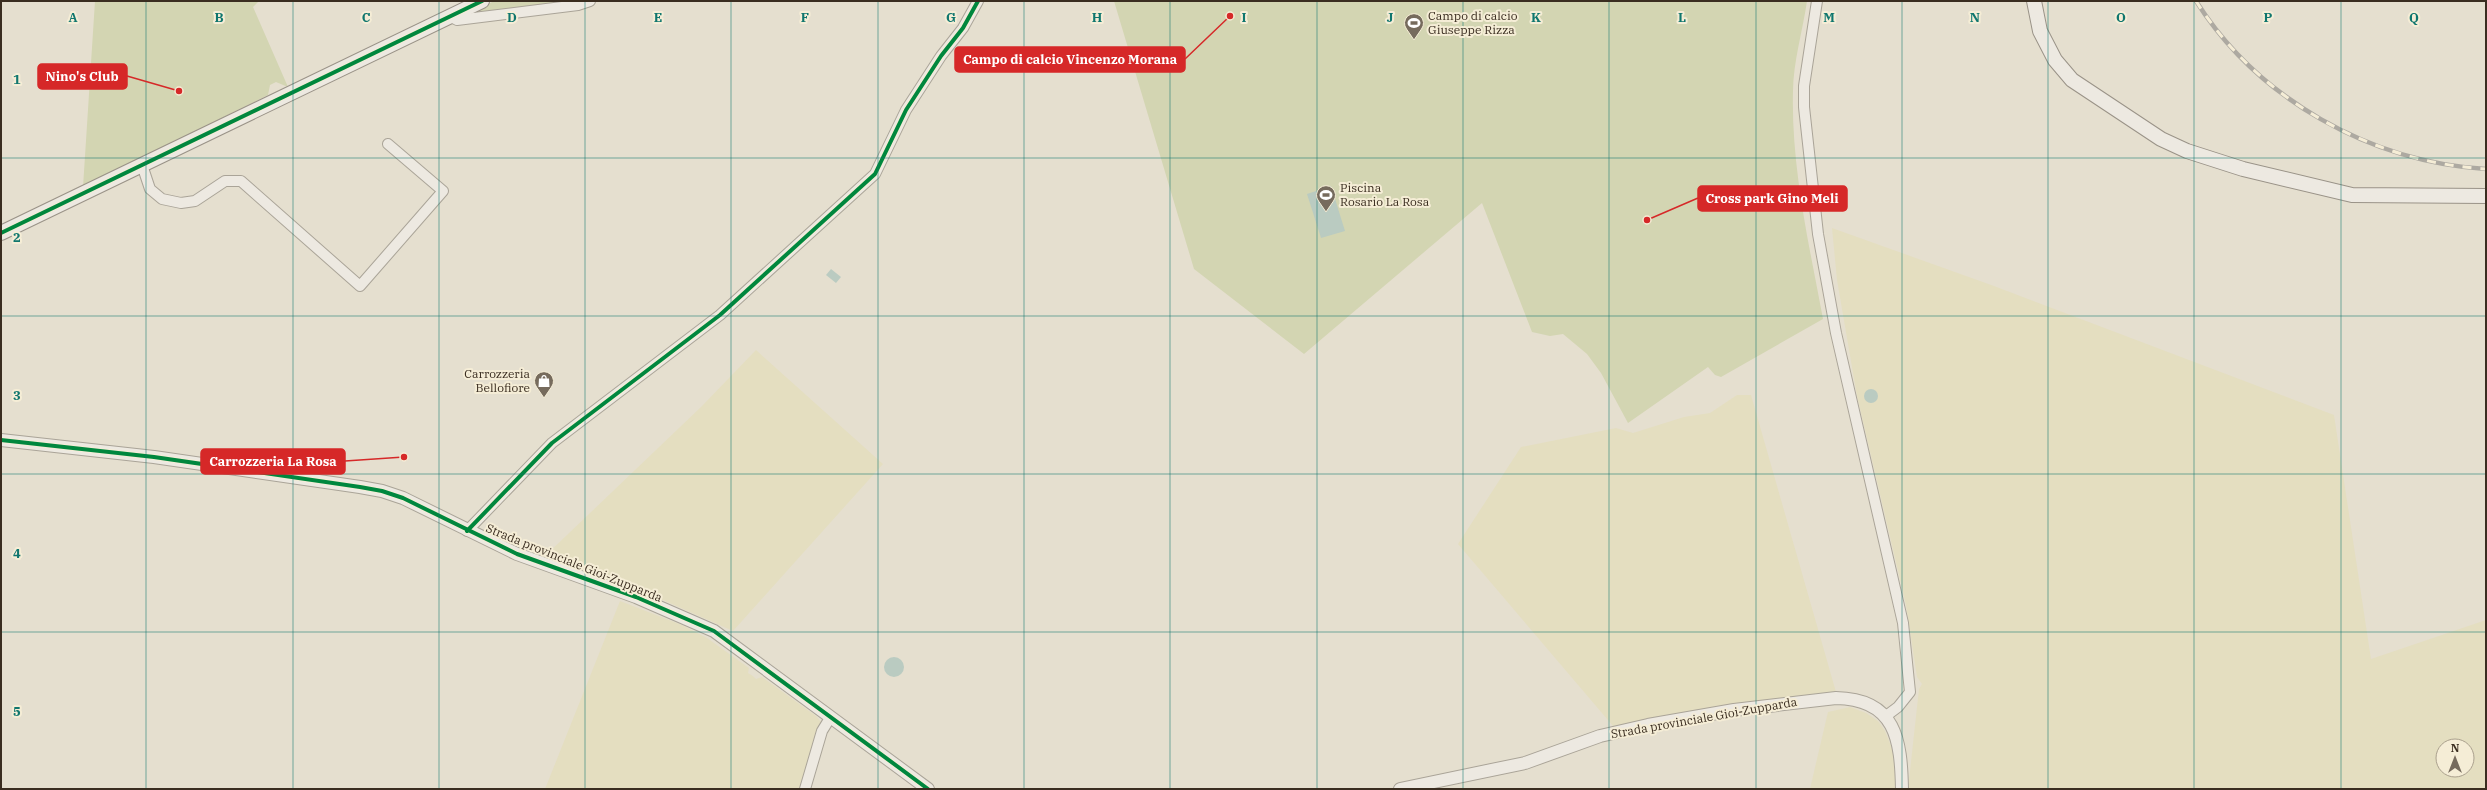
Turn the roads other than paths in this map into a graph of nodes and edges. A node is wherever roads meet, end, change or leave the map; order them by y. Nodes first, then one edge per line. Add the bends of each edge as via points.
1 (482, 1) edge
2 (590, 1) edge
3 (978, 1) edge
4 (1816, 1) edge
5 (2034, 1) edge
6 (449, 16) junction
7 (388, 144) dead end
8 (142, 165) junction
9 (2486, 196) edge
10 (1, 233) edge
11 (1, 440) edge
12 (467, 531) junction
13 (1886, 716) junction
14 (830, 718) junction
15 (806, 789) edge
16 (928, 789) edge
17 (1400, 789) edge
18 (1902, 789) edge

1 - 6 main road
2 - 6 street via 457,20
3 - 12 street via 963,28 941,56 906,110 875,174 720,315 552,443
4 - 13 street via 1804,86 1810,178 1836,333 1903,623 1910,681 1910,692 1898,707
5 - 9 main road via 2040,31 2055,60 2072,80 2161,138 2187,151 2250,171 2352,195
6 - 8 main road
7 - 8 street via 443,191 360,286 241,182 225,182 195,201 181,203 162,199 150,189
8 - 10 main road
11 - 12 street, Strada provinciale Gioi-Zupparda via 154,456 382,491 403,498
12 - 14 street, Strada provinciale Gioi-Zupparda via 517,554 636,597 714,631
13 - 17 street, Strada provinciale Gioi-Zupparda via 1865,702 1851,698 1809,700 1734,710 1600,736 1525,763
13 - 18 street via 1901,750
14 - 15 street via 822,731
14 - 16 street, Strada provinciale Gioi-Zupparda

